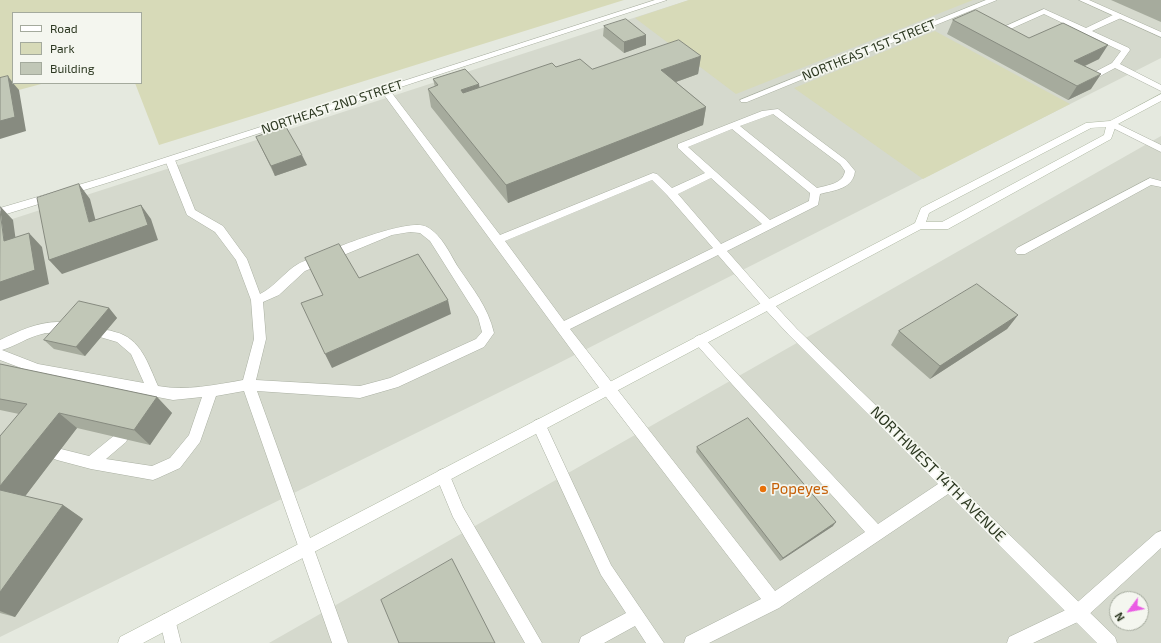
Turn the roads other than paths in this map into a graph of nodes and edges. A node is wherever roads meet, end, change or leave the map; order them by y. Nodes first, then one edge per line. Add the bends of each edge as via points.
1 (663, 0) edge
2 (993, 0) edge
3 (1083, 0) edge
4 (1118, 16) junction
5 (1086, 31) junction
6 (994, 33) edge
7 (1161, 35) edge
8 (1115, 66) junction
9 (1086, 80) edge
10 (1161, 88) edge
11 (385, 90) junction
12 (1161, 97) edge
13 (744, 100) dead end
14 (1112, 124) junction
15 (733, 125) junction
16 (1161, 149) edge
17 (170, 160) junction
18 (712, 174) junction
19 (1161, 184) edge
20 (671, 192) junction
21 (815, 192) junction
22 (0, 212) edge
23 (769, 225) junction
24 (920, 225) junction
25 (498, 240) junction
26 (720, 248) junction
27 (1021, 251) dead end
28 (257, 300) junction
29 (768, 304) junction
30 (562, 327) junction
31 (73, 328) edge
32 (104, 334) dead end
33 (700, 340) junction
34 (0, 346) edge
35 (0, 355) edge
36 (37, 369) junction
37 (24, 376) edge
38 (83, 378) junction
39 (248, 385) junction
40 (71, 386) edge
41 (130, 387) junction
42 (608, 389) junction
43 (153, 390) junction
44 (210, 391) junction
45 (173, 394) junction
46 (117, 395) edge
47 (162, 404) dead end
48 (539, 425) junction
49 (121, 438) edge
50 (57, 454) dead end
51 (91, 463) junction
52 (443, 476) junction
53 (949, 485) junction
54 (876, 533) junction
55 (1161, 538) edge
56 (306, 548) junction
57 (773, 602) junction
58 (1078, 613) junction
59 (638, 616) junction
60 (168, 621) junction
61 (126, 643) edge
62 (173, 643) edge
63 (340, 643) edge
64 (534, 643) edge
65 (587, 643) edge
66 (656, 643) edge
67 (692, 643) edge
68 (1014, 643) edge
69 (1109, 643) edge

1 - 11 street, NORTHEAST 2ND STREET
2 - 13 street, NORTHEAST 1ST STREET
3 - 4 street
4 - 5 street
4 - 7 street
5 - 6 street via 1044,11
5 - 8 street via 1126,50
8 - 9 street
8 - 10 street
11 - 17 street, NORTHEAST 2ND STREET
11 - 25 street
12 - 14 street
14 - 16 street
14 - 24 street via 1088,125 932,207 925,211
14 - 24 street via 1108,138 944,226
15 - 18 street via 681,146
15 - 21 street
15 - 21 street via 775,111 844,162 850,171 849,178 843,184
17 - 22 street, NORTHEAST 2ND STREET
17 - 28 street via 191,212 219,229 241,259
18 - 20 street
18 - 23 street
19 - 27 street via 1150,182
20 - 25 street, NORTHWEST 14TH AVENUE via 653,176
20 - 26 street, NORTHWEST 14TH AVENUE
21 - 23 street via 814,203
23 - 26 street
24 - 29 street
25 - 30 street
26 - 29 street, NORTHWEST 14TH AVENUE
26 - 30 street
28 - 39 street via 260,339
28 - 39 street via 275,292 300,268 390,232 410,228 423,229 434,238 484,316 488,333 480,343 393,383 360,392
29 - 33 street
29 - 53 street, NORTHWEST 14TH AVENUE via 793,332
30 - 42 street
31 - 34 street via 58,325 36,329
32 - 43 street via 121,338 136,351
33 - 42 street
33 - 54 street
35 - 36 street
36 - 37 street
36 - 38 street
38 - 40 street
38 - 41 street
39 - 44 street
39 - 56 street
41 - 43 street
41 - 46 street
42 - 48 street
42 - 57 street
43 - 45 street
44 - 45 street
44 - 51 street via 195,438 175,464 153,473
45 - 47 street
48 - 52 street
48 - 59 street via 606,570
49 - 51 street
50 - 51 street
52 - 56 street
52 - 64 street via 458,512
53 - 54 street
53 - 58 street, NORTHWEST 14TH AVENUE
54 - 57 street
55 - 58 street
56 - 60 street
56 - 63 street
57 - 67 street
58 - 68 street
58 - 69 street, NORTHWEST 14TH AVENUE
59 - 65 street
59 - 66 street
60 - 61 street
60 - 62 street

